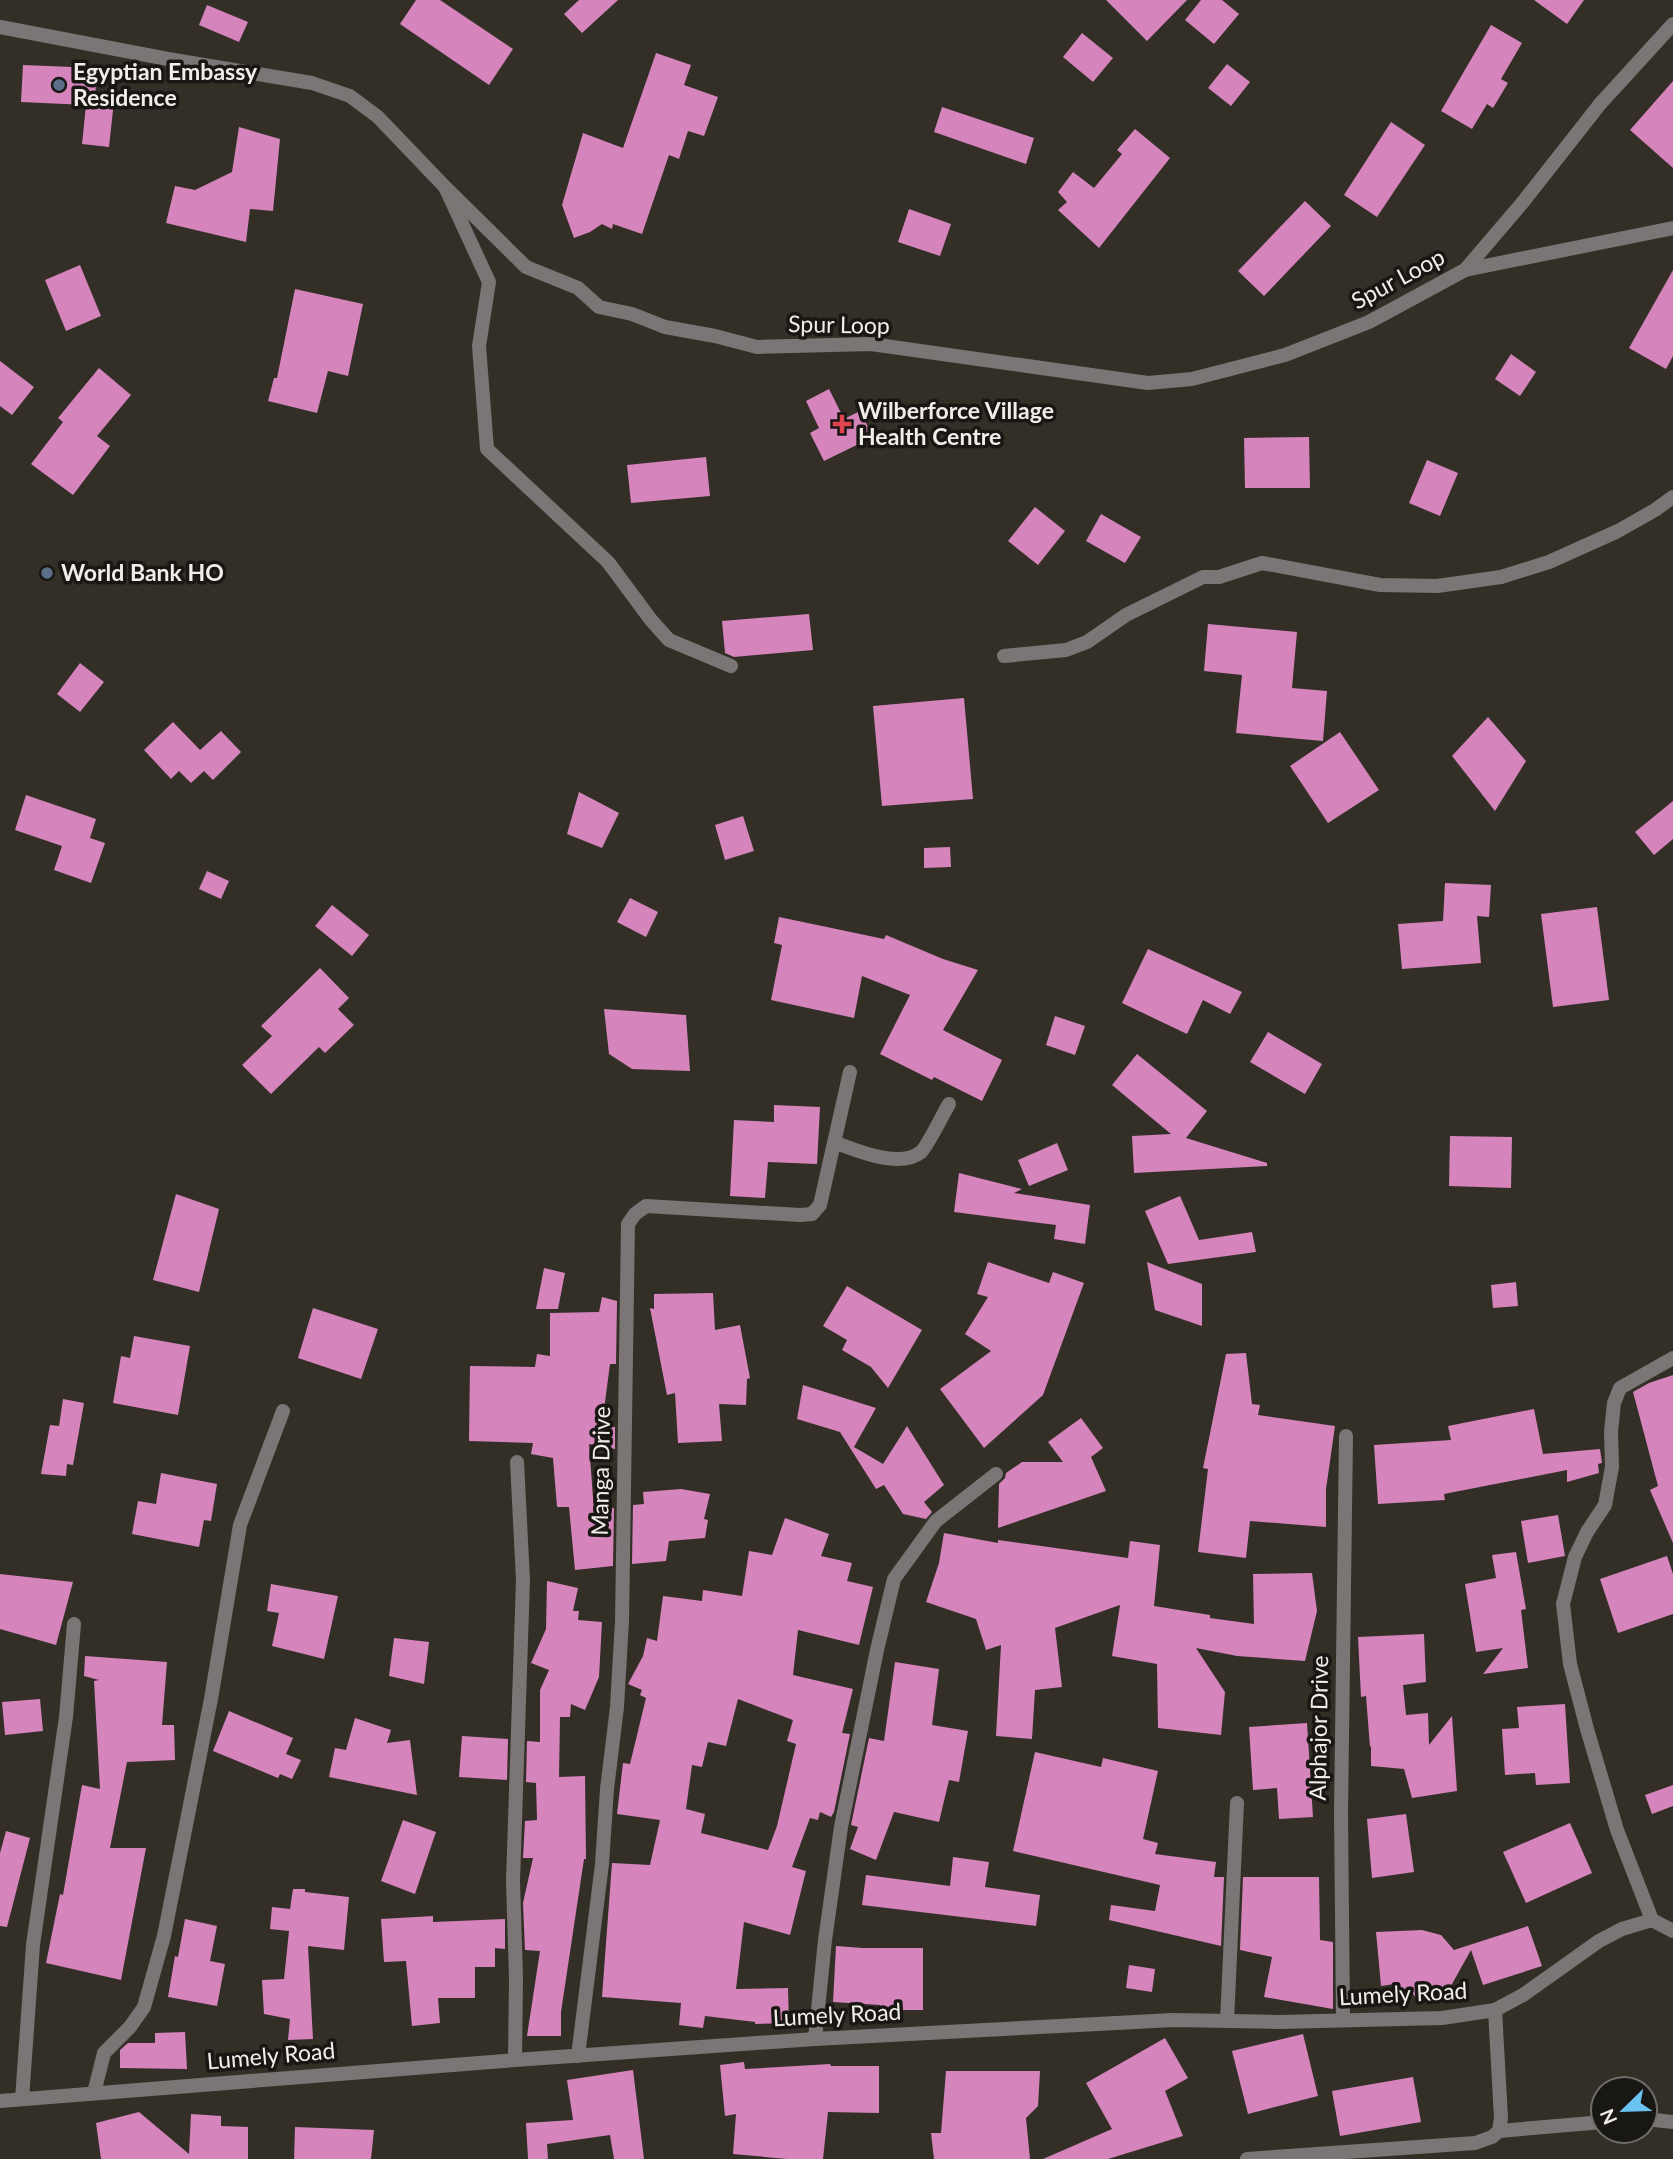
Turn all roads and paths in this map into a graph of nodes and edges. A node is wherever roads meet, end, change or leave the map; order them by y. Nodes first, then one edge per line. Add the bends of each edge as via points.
1 (1673, 24) edge
2 (0, 27) edge
3 (445, 187) junction
4 (1673, 228) edge
5 (1465, 270) junction
6 (1673, 496) edge
7 (1004, 656) dead end
8 (731, 666) dead end
9 (850, 1072) dead end
10 (949, 1104) dead end
11 (835, 1143) junction
12 (1673, 1358) edge
13 (283, 1411) dead end
14 (1346, 1436) dead end
15 (517, 1462) dead end
16 (996, 1474) dead end
17 (74, 1624) dead end
18 (1237, 1803) dead end
19 (1652, 1920) junction
20 (1673, 1931) edge
21 (1495, 2010) junction
22 (1227, 2021) junction
23 (1343, 2021) junction
24 (815, 2039) junction
25 (578, 2056) junction
26 (514, 2060) junction
27 (94, 2093) junction
28 (22, 2099) junction
29 (0, 2101) edge
30 (1589, 2123) edge
31 (1499, 2132) junction
32 (1247, 2159) edge

1 - 5 street, Spur Loop via 1600,104
2 - 3 street, Spur Loop via 312,83 350,96 378,117
3 - 5 street, Spur Loop via 526,267 578,289 599,307 665,327 757,347 871,344 1148,383 1192,379 1285,355 1369,322
3 - 8 street via 489,282 479,346 486,449 608,562 669,640
4 - 5 street
6 - 7 street via 1618,531 1500,578 1437,586 1380,585 1262,563 1219,577 1203,577 1126,615 1087,642 1056,651
9 - 11 street, Manga Drive
10 - 11 street via 921,1152 900,1160
11 - 25 street, Manga Drive via 820,1205 812,1214 646,1206 628,1224 617,1707
12 - 19 street via 1620,1388 1614,1404 1612,1467 1605,1506 1575,1557 1563,1604 1570,1664 1584,1720 1617,1830
13 - 27 street via 240,1525 211,1699 151,1983 137,2019 104,2053
14 - 23 street, Alphajor Drive
15 - 26 street via 523,1580 513,1867
16 - 24 street via 936,1521 894,1579 841,1827
17 - 28 street via 66,1717 33,1945
18 - 22 street
19 - 20 street
19 - 21 street, Lumely Road via 1600,1941
21 - 23 street, Lumely Road via 1442,2018
21 - 31 street
22 - 23 street, Lumely Road
22 - 24 street, Lumely Road
24 - 25 street, Lumely Road
25 - 26 street, Lumely Road
26 - 27 street, Lumely Road
27 - 28 street, Lumely Road
28 - 29 street, Lumely Road
30 - 31 street
31 - 32 street via 1475,2143

